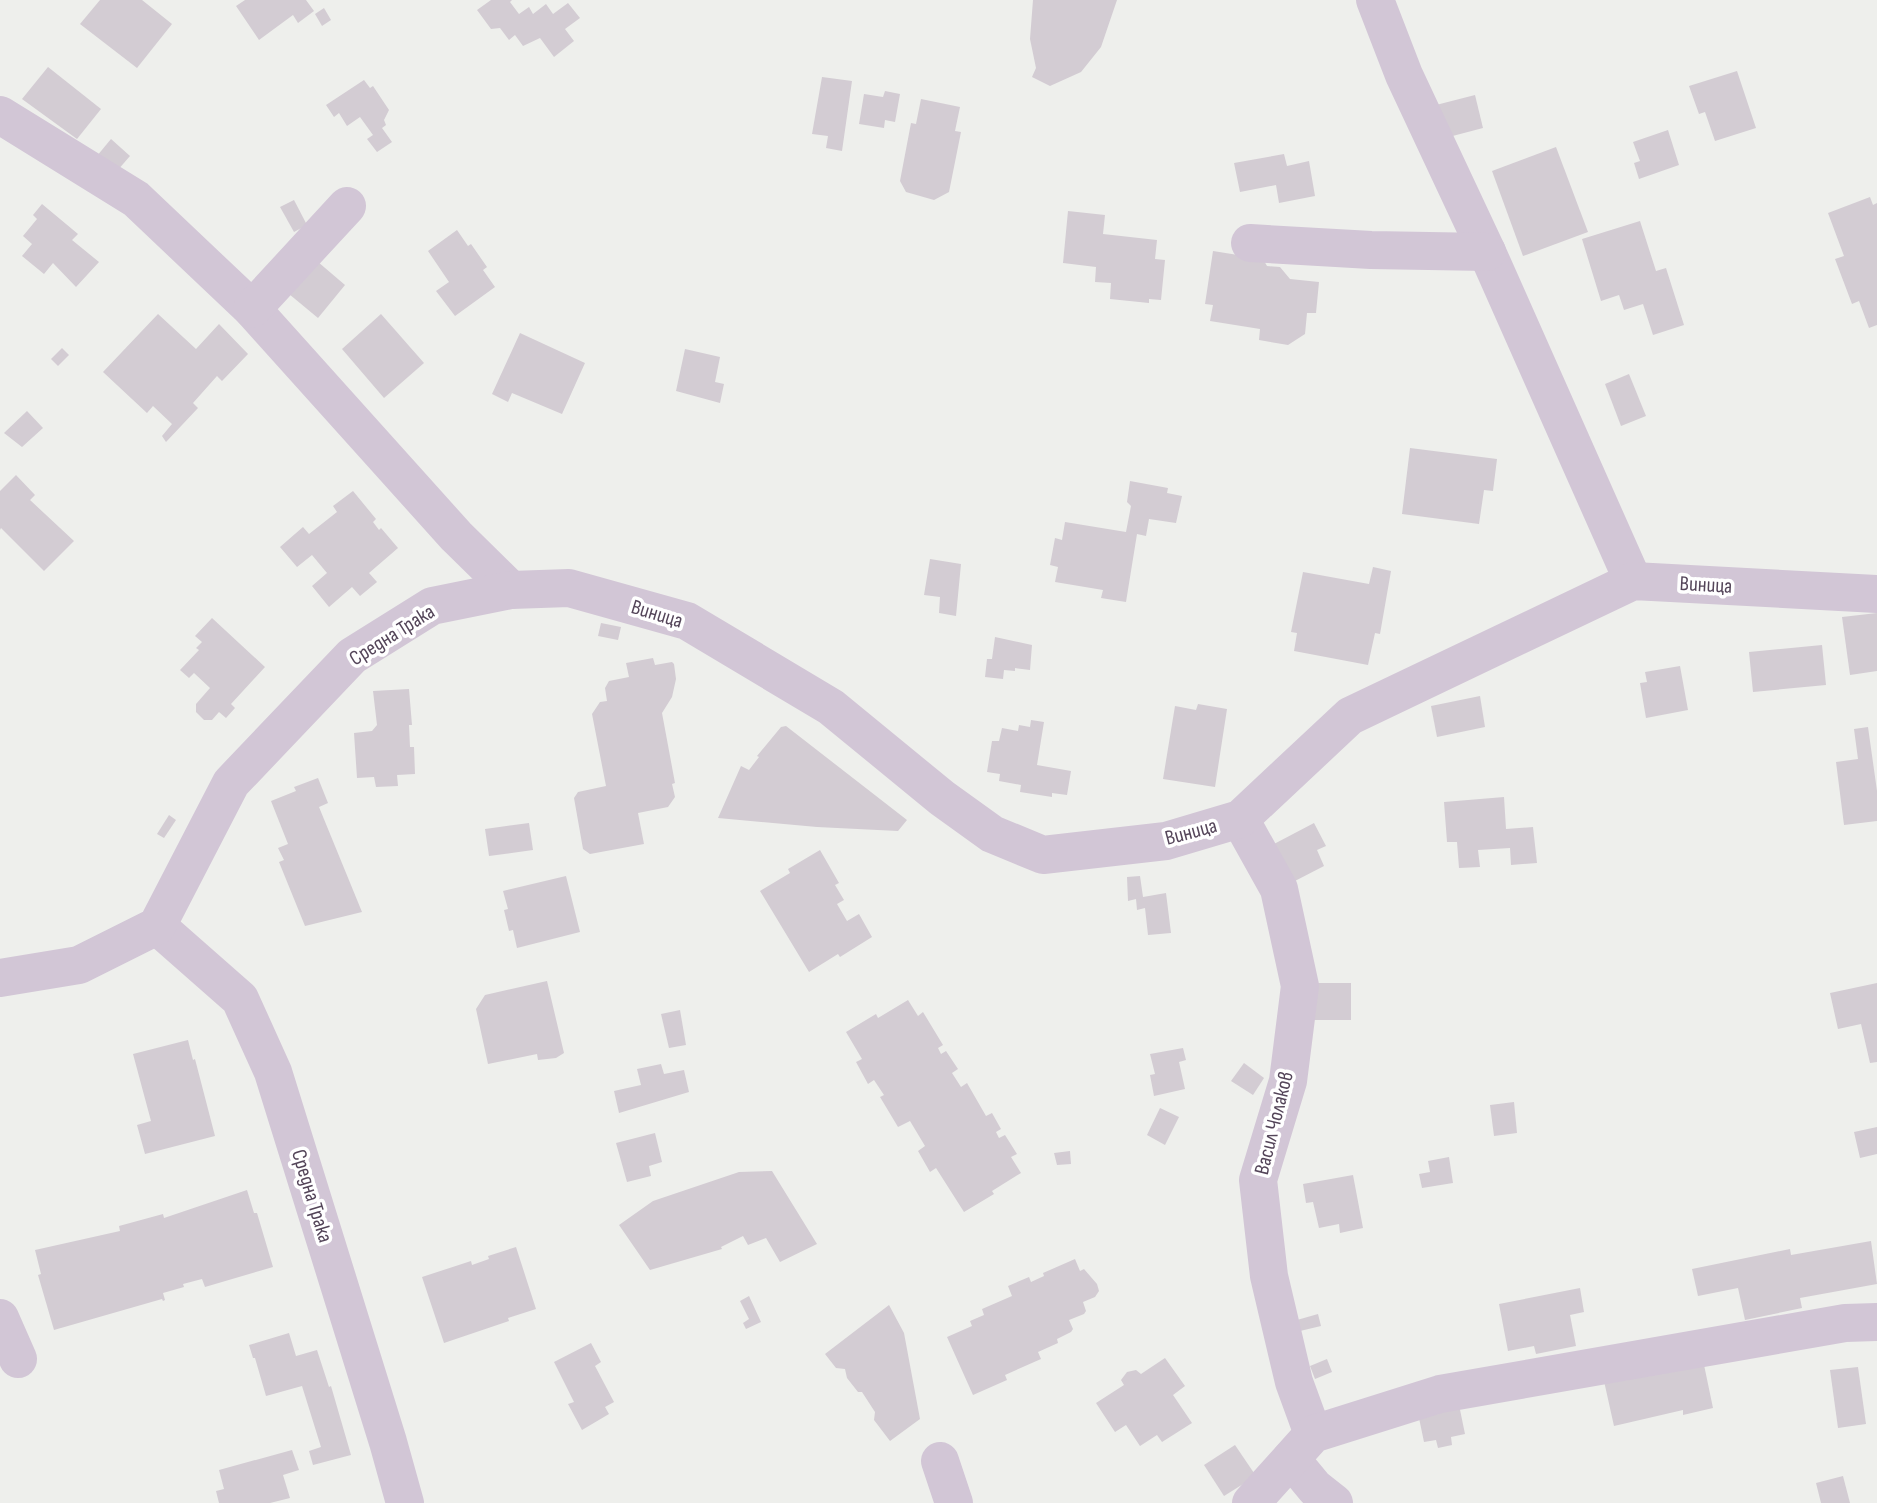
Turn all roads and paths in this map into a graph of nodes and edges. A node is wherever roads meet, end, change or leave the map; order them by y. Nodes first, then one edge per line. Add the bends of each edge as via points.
1 (1376, 0) edge
2 (0, 115) edge
3 (347, 206) dead end
4 (1250, 243) dead end
5 (1487, 252) junction
6 (251, 309) junction
7 (1633, 581) junction
8 (511, 590) junction
9 (1877, 594) edge
10 (1240, 819) junction
11 (157, 926) junction
12 (0, 978) edge
13 (0, 1318) edge
14 (1877, 1322) edge
15 (18, 1359) dead end
16 (1302, 1447) junction
17 (940, 1461) dead end
18 (405, 1503) edge
19 (954, 1503) edge
20 (1251, 1503) edge
21 (1334, 1503) edge

1 - 5 street via 1404,75
2 - 6 street via 136,199
3 - 6 street
4 - 5 street
5 - 7 street
6 - 8 street via 456,536
7 - 9 street, Виница
7 - 10 street, Виница via 1350,716
8 - 10 street, Виница via 569,588 687,621 831,707 992,834 1043,855 1166,841
8 - 11 street, Средна Трака via 432,606 352,656 231,783
10 - 16 street, Васил Чолаков via 1279,889 1300,986 1287,1081 1258,1180 1269,1276 1294,1382
11 - 12 street via 79,965
11 - 18 street, Средна Трака via 240,999 273,1072
13 - 15 street
14 - 16 street via 1845,1323 1440,1394
16 - 20 street
16 - 21 street, Васил Чолаков via 1315,1488
17 - 19 street

